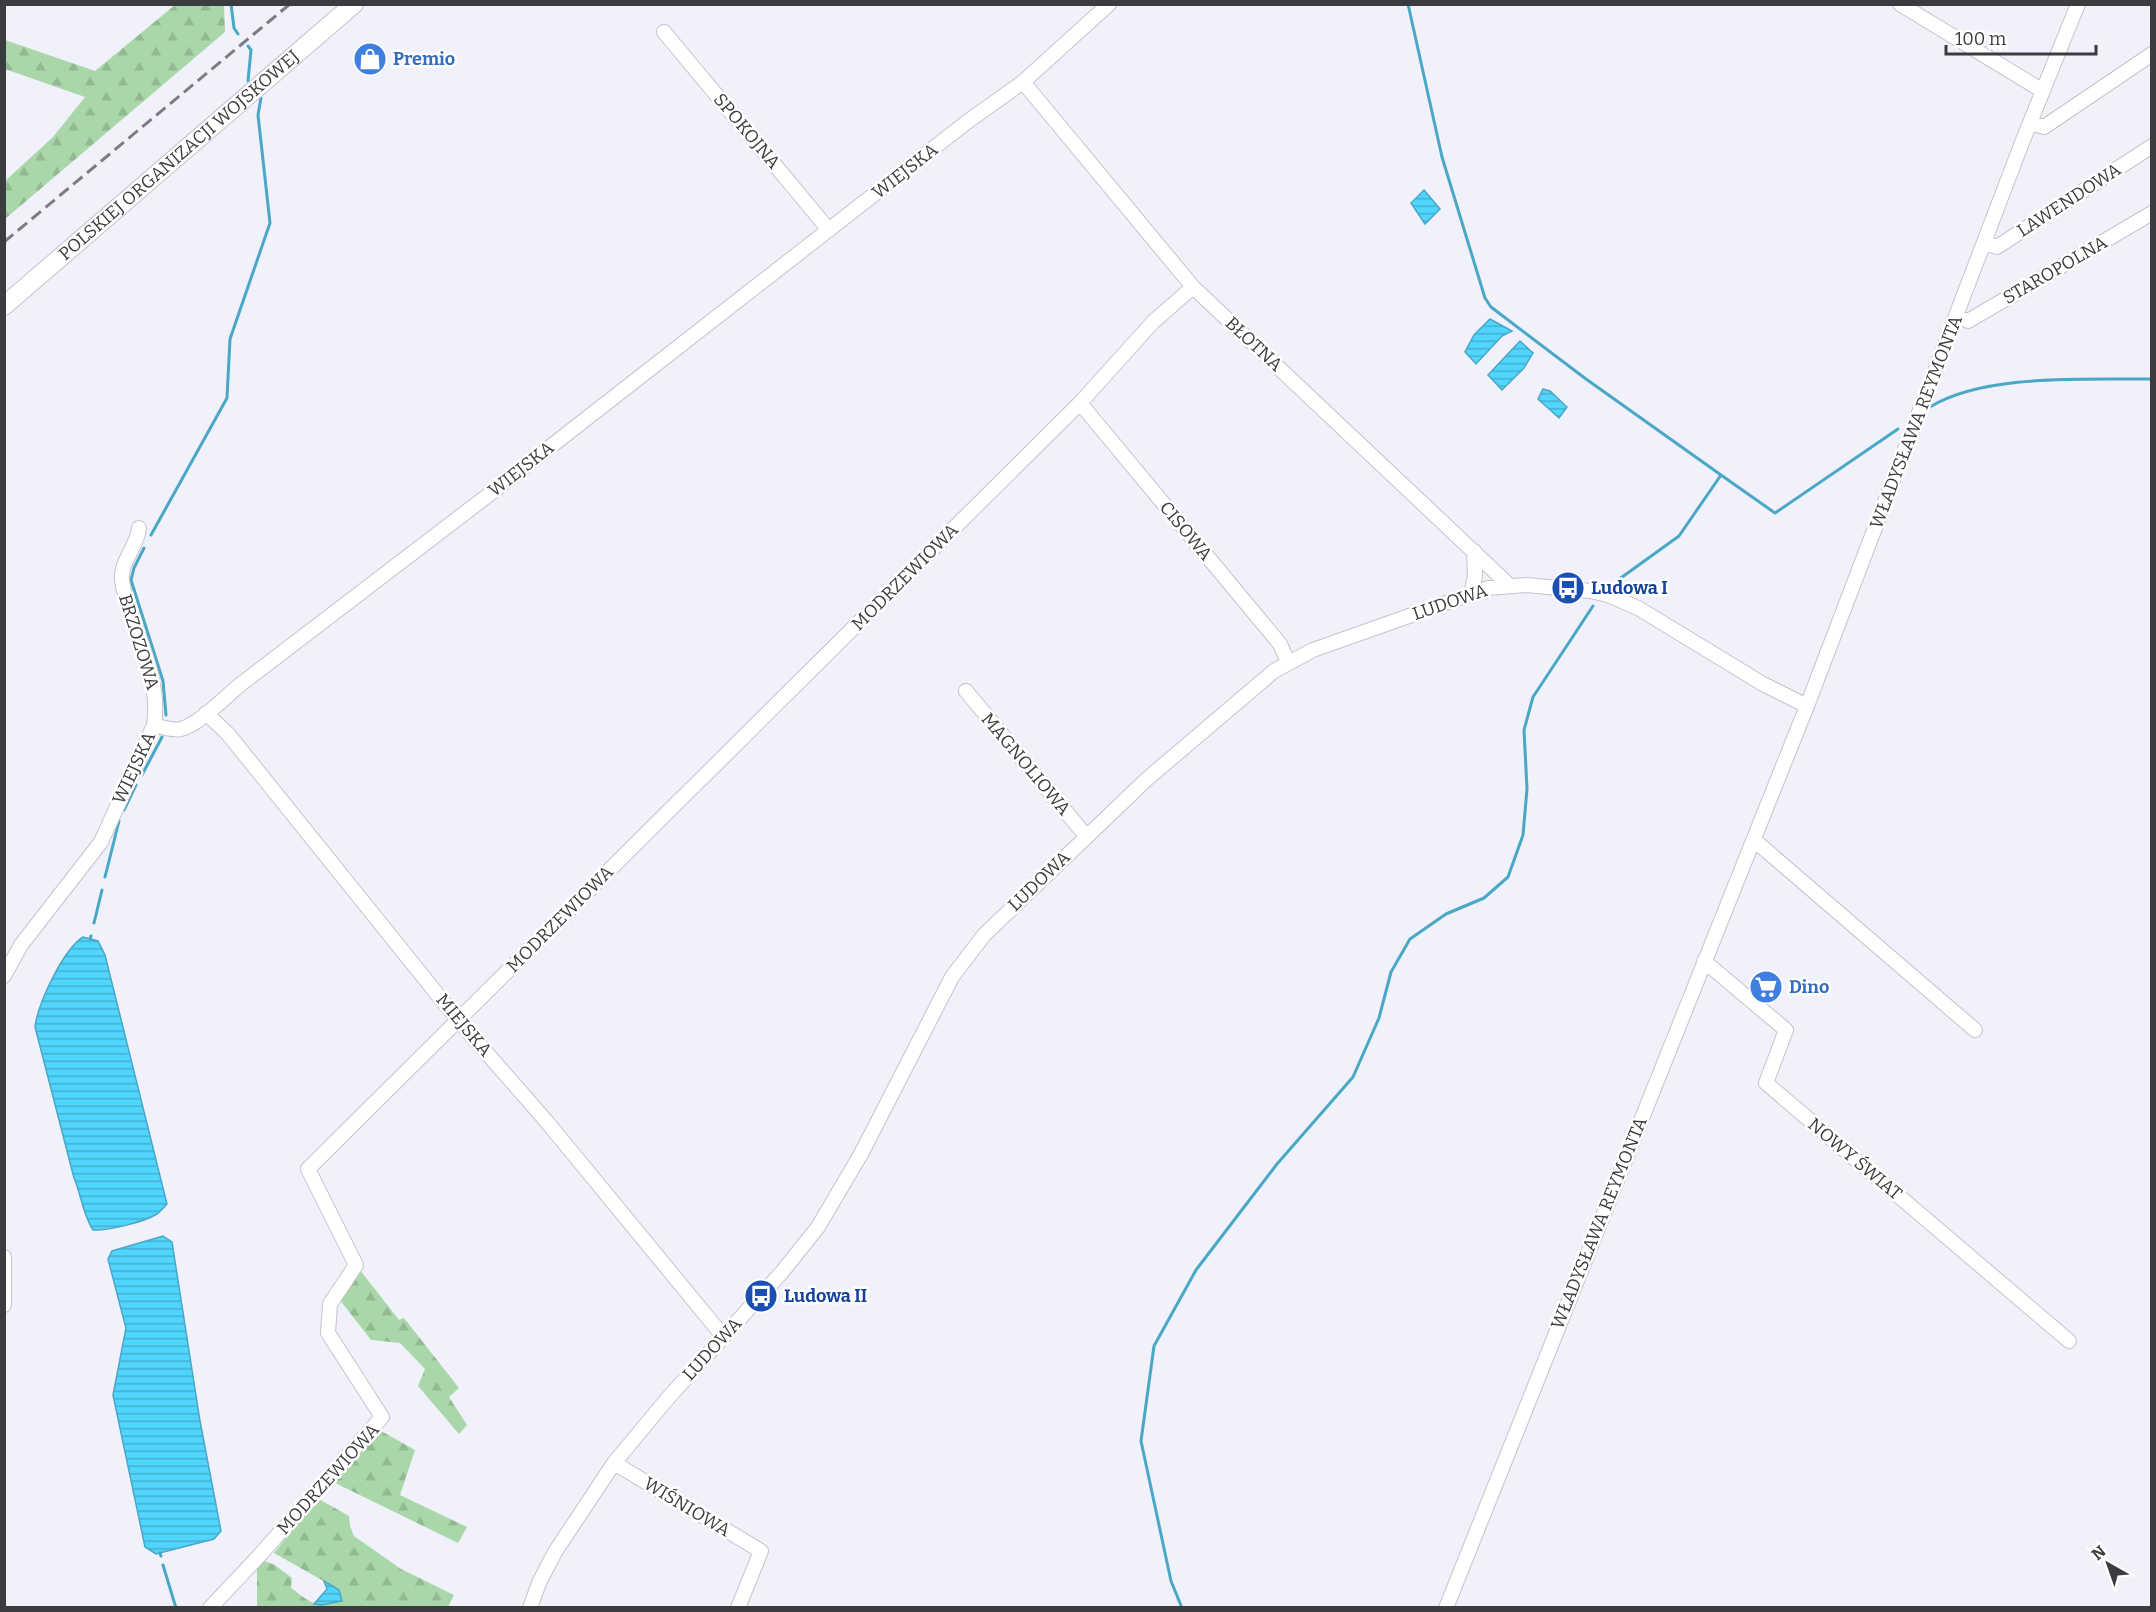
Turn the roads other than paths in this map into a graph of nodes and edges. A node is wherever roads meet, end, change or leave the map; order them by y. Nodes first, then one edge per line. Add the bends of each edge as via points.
1 (354, 4) edge
2 (1109, 4) edge
3 (1900, 4) edge
4 (2078, 4) edge
5 (664, 32) dead end
6 (2151, 54) edge
7 (1023, 82) junction
8 (2043, 91) junction
9 (2030, 123) junction
10 (2151, 146) edge
11 (2151, 213) edge
12 (829, 230) junction
13 (1985, 243) junction
14 (1193, 287) junction
15 (4, 306) edge
16 (1957, 316) junction
17 (1080, 403) junction
18 (139, 528) dead end
19 (1474, 551) junction
20 (1509, 585) junction
21 (1471, 594) junction
22 (1288, 662) junction
23 (966, 692) dead end
24 (1807, 706) junction
25 (206, 713) junction
26 (154, 725) junction
27 (1086, 836) junction
28 (1754, 840) junction
29 (1704, 961) junction
30 (4, 976) edge
31 (458, 1020) junction
32 (1975, 1030) dead end
33 (4, 1257) edge
34 (4, 1305) edge
35 (723, 1336) junction
36 (2068, 1341) dead end
37 (614, 1463) junction
38 (210, 1608) edge
39 (530, 1608) edge
40 (738, 1608) edge
41 (1446, 1608) edge

1 - 15 main road, POLSKIEJ ORGANIZACJI WOJSKOWEJ
2 - 7 street, WIEJSKA
3 - 8 street
4 - 8 street, WŁADYSŁAWA REYMONTA
5 - 12 street, SPOKOJNA
6 - 9 street via 2043,127
7 - 12 street, WIEJSKA
7 - 14 street, BŁOTNA
8 - 9 street, WŁADYSŁAWA REYMONTA
9 - 13 street, WŁADYSŁAWA REYMONTA
10 - 13 street, LAWENDOWA via 1997,247
11 - 16 street, STAROPOLNA via 1968,321
12 - 25 street, WIEJSKA
13 - 16 street, WŁADYSŁAWA REYMONTA
14 - 17 street, MODRZEWIOWA via 1153,322
14 - 19 street, BŁOTNA
16 - 24 street, WŁADYSŁAWA REYMONTA
17 - 22 street, CISOWA via 1280,644
17 - 31 street, MODRZEWIOWA
18 - 26 street, BRZOZOWA via 122,576 153,680
19 - 20 street, BŁOTNA
19 - 21 street
20 - 21 street, LUDOWA
20 - 24 street, LUDOWA via 1590,591 1615,597
21 - 22 street, LUDOWA
22 - 27 street, LUDOWA via 1242,696
23 - 27 street, MAGNOLIOWA
24 - 28 street, WŁADYSŁAWA REYMONTA
25 - 26 street, WIEJSKA via 182,729
25 - 31 street, MIEJSKA via 228,734
26 - 30 street, WIEJSKA via 101,843 21,945
27 - 35 street, LUDOWA via 966,956 823,1220
28 - 29 street, WŁADYSŁAWA REYMONTA
28 - 32 street
29 - 36 street, NOWY ŚWIAT via 1786,1030 1766,1083
29 - 41 street, WŁADYSŁAWA REYMONTA
31 - 35 street, MIEJSKA
31 - 38 street, MODRZEWIOWA via 308,1169 356,1265 330,1304 328,1333 382,1417
33 - 34 street
35 - 37 street, LUDOWA
37 - 39 street, LUDOWA via 555,1552
37 - 40 street, WIŚNIOWA via 761,1551

